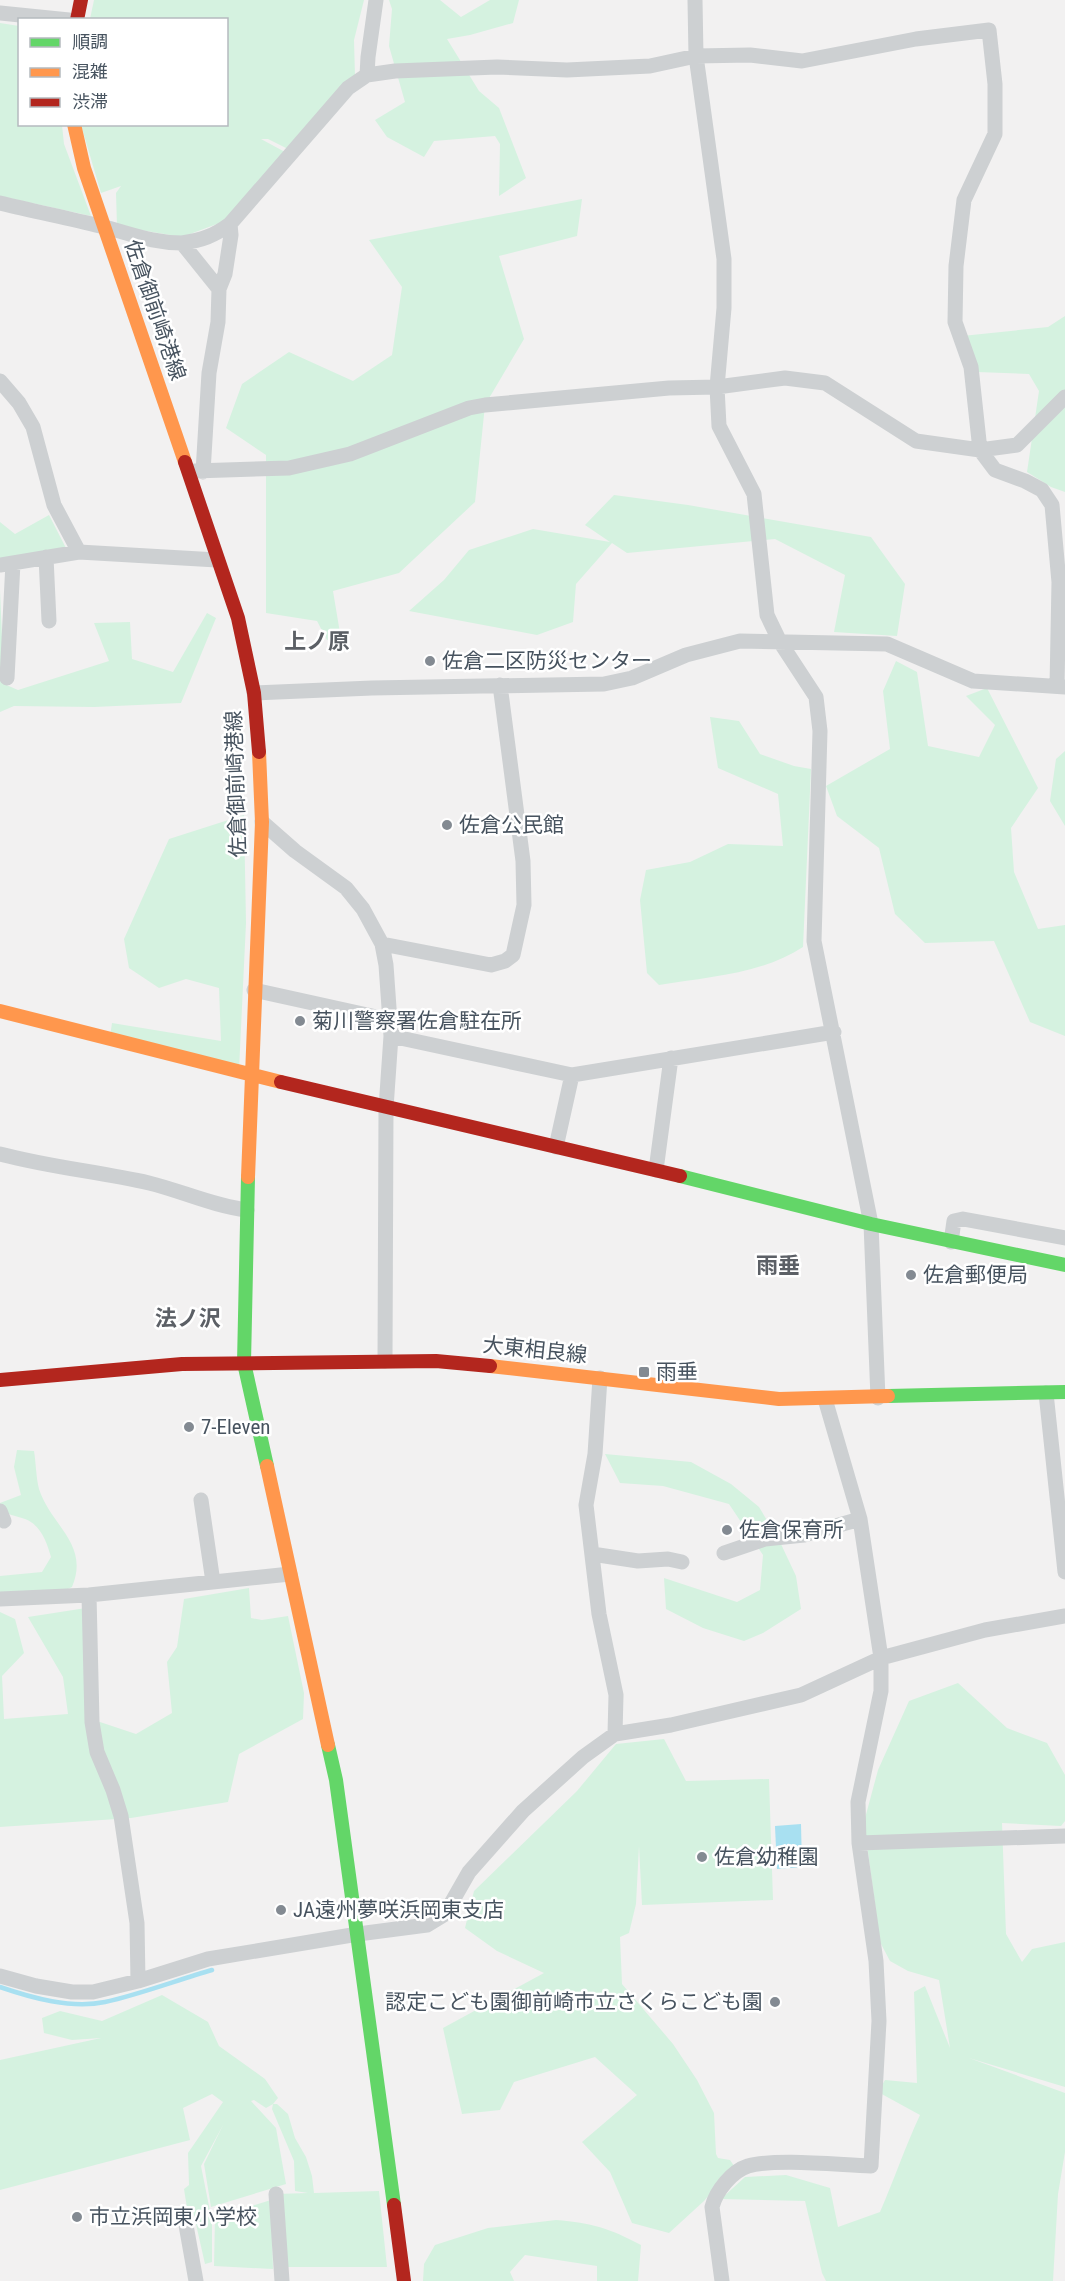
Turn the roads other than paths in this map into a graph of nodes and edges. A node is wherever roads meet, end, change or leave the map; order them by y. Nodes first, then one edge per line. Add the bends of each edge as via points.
1 (81, 0) edge
2 (376, 0) edge
3 (695, 0) edge
4 (0, 13) edge
5 (49, 18) edge
6 (77, 18) edge
7 (696, 56) junction
8 (367, 75) junction
9 (74, 126) edge
10 (0, 203) edge
11 (230, 224) junction
12 (104, 227) junction
13 (182, 243) junction
14 (219, 289) junction
15 (0, 381) edge
16 (717, 387) junction
17 (1065, 397) edge
18 (980, 450) junction
19 (195, 471) junction
20 (79, 552) junction
21 (46, 557) junction
22 (218, 560) junction
23 (6, 564) edge
24 (1062, 581) edge
25 (49, 621) dead end
26 (780, 642) junction
27 (7, 678) dead end
28 (500, 685) junction
29 (1061, 687) edge
30 (254, 693) junction
31 (262, 822) junction
32 (382, 944) junction
33 (254, 990) junction
34 (0, 1011) edge
35 (390, 1028) junction
36 (834, 1032) junction
37 (671, 1058) junction
38 (251, 1075) junction
39 (572, 1075) junction
40 (386, 1108) junction
41 (556, 1147) junction
42 (0, 1155) edge
43 (656, 1170) junction
44 (247, 1210) junction
45 (871, 1224) junction
46 (1065, 1238) edge
47 (951, 1242) junction
48 (1065, 1265) edge
49 (385, 1361) junction
50 (244, 1363) junction
51 (600, 1378) junction
52 (0, 1380) edge
53 (1065, 1392) edge
54 (1046, 1393) junction
55 (878, 1398) junction
56 (825, 1399) junction
57 (201, 1500) dead end
58 (860, 1519) junction
59 (724, 1553) dead end
60 (592, 1554) junction
61 (682, 1562) dead end
62 (1065, 1572) edge
63 (290, 1574) junction
64 (213, 1582) junction
65 (89, 1595) junction
66 (0, 1599) edge
67 (1065, 1616) edge
68 (881, 1658) junction
69 (615, 1734) junction
70 (1065, 1836) edge
71 (859, 1843) junction
72 (358, 1934) junction
73 (0, 1976) edge
74 (138, 1981) junction
75 (276, 2194) dead end
76 (184, 2214) dead end
77 (196, 2281) edge
78 (282, 2281) edge
79 (404, 2281) edge
80 (722, 2281) edge

1 - 6 main road
2 - 8 street
3 - 7 street
4 - 5 street
7 - 8 street via 651,66 395,71
7 - 16 street via 724,259
7 - 18 street via 750,54 802,61 916,39 989,30 995,134 964,200 956,266 955,322 971,367
8 - 11 street via 348,88
9 - 12 main road, 佐倉御前崎港線
10 - 12 street
11 - 13 street via 200,241
11 - 14 street via 225,274
12 - 13 street via 139,238
12 - 19 main road, 佐倉御前崎港線
13 - 14 street
14 - 19 street via 218,322
15 - 20 street via 33,427 54,505
16 - 18 street via 785,378 825,383 916,441
16 - 19 street via 485,405 350,454 289,468
16 - 26 street via 719,426 754,494 767,615
17 - 18 street via 1017,445
18 - 24 street via 995,470 1042,490 1052,505
19 - 22 main road, 佐倉御前崎港線
20 - 21 street
20 - 22 street
21 - 23 street
21 - 25 street
22 - 30 main road, 佐倉御前崎港線 via 238,618
23 - 27 street
24 - 29 street
26 - 28 street via 740,641 604,684
26 - 29 street via 886,644 973,681
26 - 36 street via 816,697 820,731 814,941
28 - 30 street
28 - 32 street via 523,861 524,905 513,955 491,965
30 - 31 main road, 佐倉御前崎港線 via 261,757
31 - 32 street via 346,888
31 - 33 main road, 佐倉御前崎港線
32 - 35 street
33 - 35 street
33 - 38 main road, 佐倉御前崎港線
34 - 38 main road
35 - 39 street
35 - 40 street
36 - 37 street
36 - 45 street
37 - 39 street
37 - 43 street
38 - 40 main road
38 - 44 main road, 佐倉御前崎港線
39 - 41 street
40 - 41 main road
40 - 49 street
41 - 43 main road
42 - 44 street via 111,1174
43 - 45 main road
44 - 50 main road, 佐倉御前崎港線
45 - 47 main road
45 - 55 street
46 - 47 street via 963,1219 954,1221
47 - 48 main road
49 - 50 main road, 大東相良線
49 - 51 main road, 大東相良線 via 436,1361
50 - 52 main road, 大東相良線 via 182,1364
50 - 63 main road, 佐倉御前崎港線
51 - 56 main road, 大東相良線 via 779,1399
51 - 60 street via 586,1505
53 - 54 main road, 大東相良線
54 - 55 main road, 大東相良線
54 - 62 street
55 - 56 main road, 大東相良線
56 - 58 street
57 - 64 street
58 - 59 street via 804,1535 765,1539
58 - 68 street
60 - 61 street via 638,1562
60 - 69 street via 599,1614 616,1695
63 - 64 street
63 - 72 main road, 佐倉御前崎港線 via 336,1780
64 - 65 street
65 - 66 street
65 - 74 street via 92,1722 97,1752 120,1816 137,1923
67 - 68 street via 985,1630
68 - 69 street via 801,1695
68 - 71 street via 881,1691 858,1802
69 - 72 street via 523,1811 469,1872 445,1914 427,1925
70 - 71 street
71 - 80 street via 876,1961 879,2022 871,2166 778,2164 737,2171 715,2197 712,2207
72 - 74 street via 208,1959
72 - 79 main road, 佐倉御前崎港線
73 - 74 street via 72,1992 93,1992
75 - 78 street
76 - 77 street

